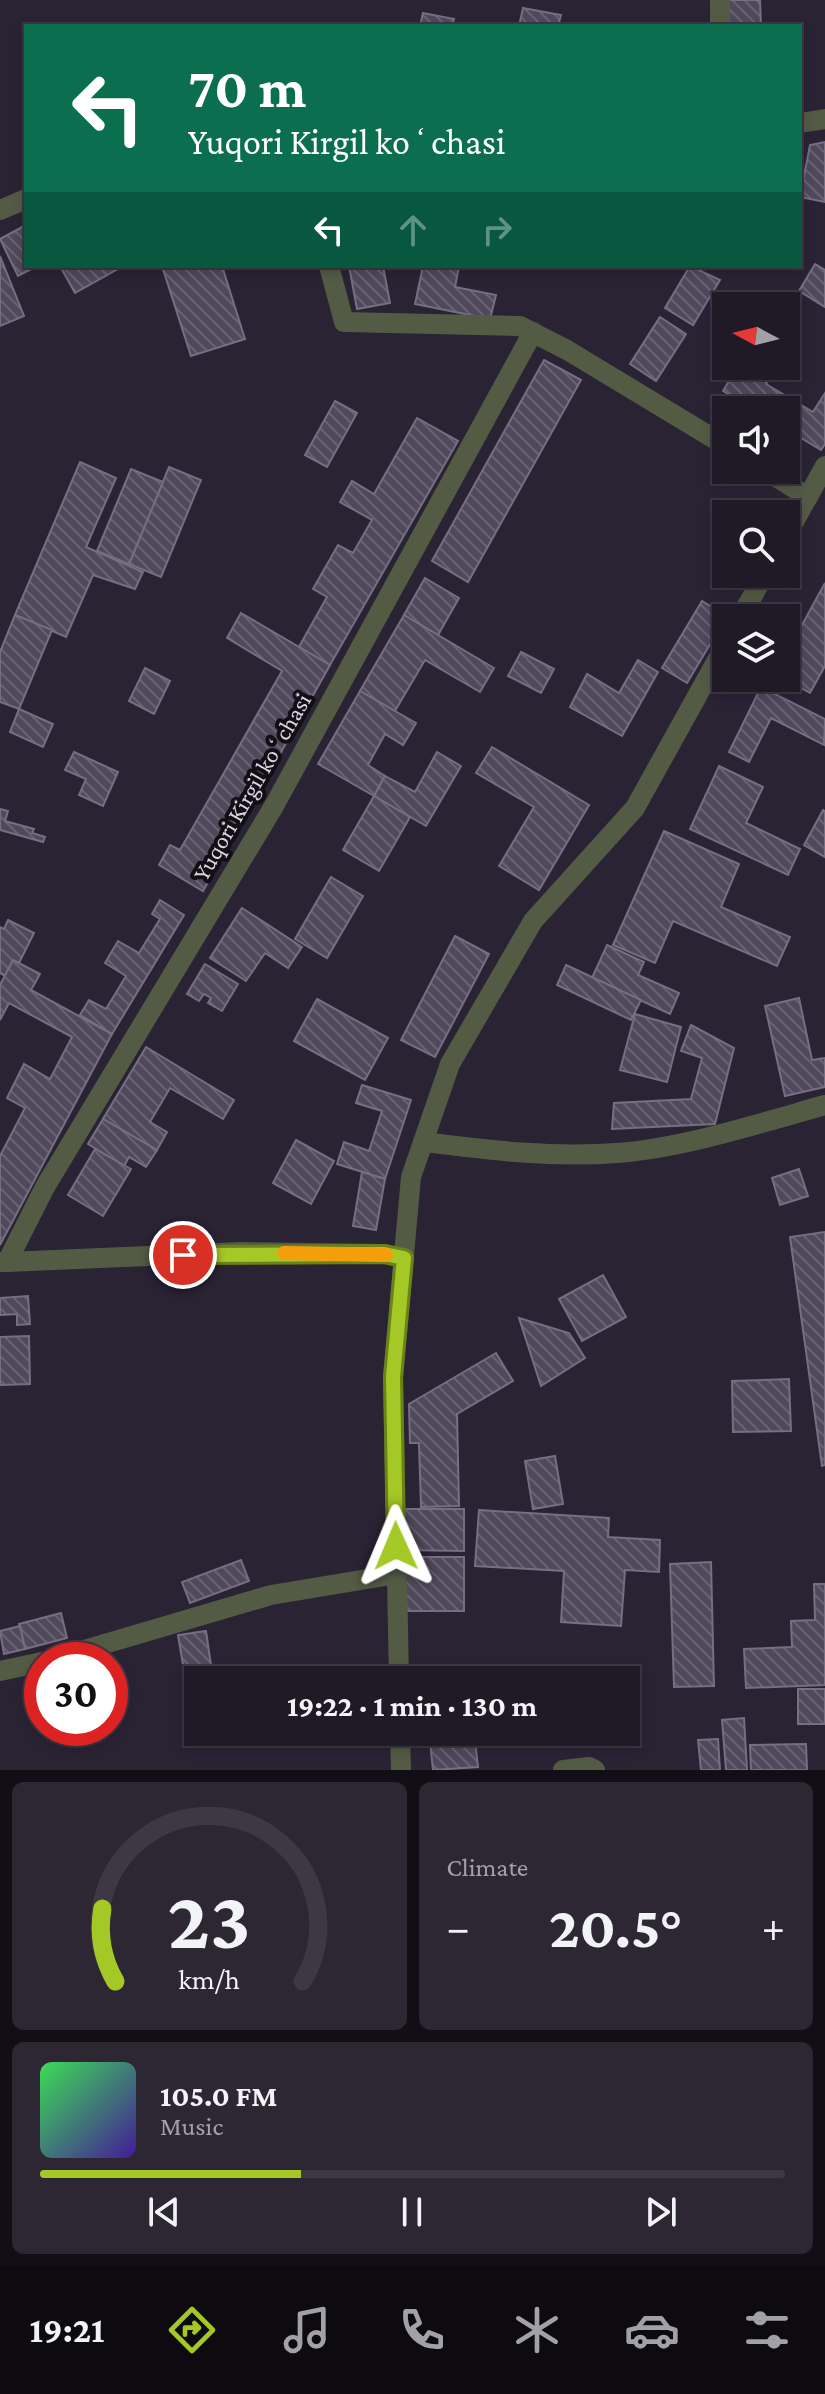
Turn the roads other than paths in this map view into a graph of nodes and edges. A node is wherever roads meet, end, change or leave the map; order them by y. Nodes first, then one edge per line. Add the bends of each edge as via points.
1 (720, 0) edge
2 (720, 24) edge
3 (825, 119) edge
4 (802, 123) edge
5 (24, 200) edge
6 (0, 210) edge
7 (330, 268) edge
8 (533, 332) junction
9 (712, 438) edge
10 (825, 466) edge
11 (787, 484) edge
12 (808, 497) junction
13 (800, 511) edge
14 (712, 669) edge
15 (825, 1105) edge
16 (423, 1142) junction
17 (404, 1258) junction
18 (3, 1262) edge
19 (397, 1574) junction
20 (111, 1642) edge
21 (24, 1666) edge
22 (399, 1666) edge
23 (0, 1671) edge
24 (400, 1746) edge
25 (401, 1770) edge
26 (563, 1770) edge
27 (595, 1770) edge

1 - 2 street
3 - 4 street
5 - 6 street
7 - 8 street via 344,322 520,326
8 - 9 street
8 - 18 street, Yuqori Kirgil koʻchasi via 274,806
10 - 12 street
11 - 12 street
12 - 13 street
14 - 16 street via 635,808 533,921 450,1064
15 - 16 street via 619,1153 519,1154
16 - 17 street via 411,1177
17 - 18 street, Yuqori Kirgil koʻchasi via 241,1252
17 - 19 street via 393,1377
19 - 20 street via 271,1595
19 - 22 street
21 - 23 street
24 - 25 street
26 - 27 street

